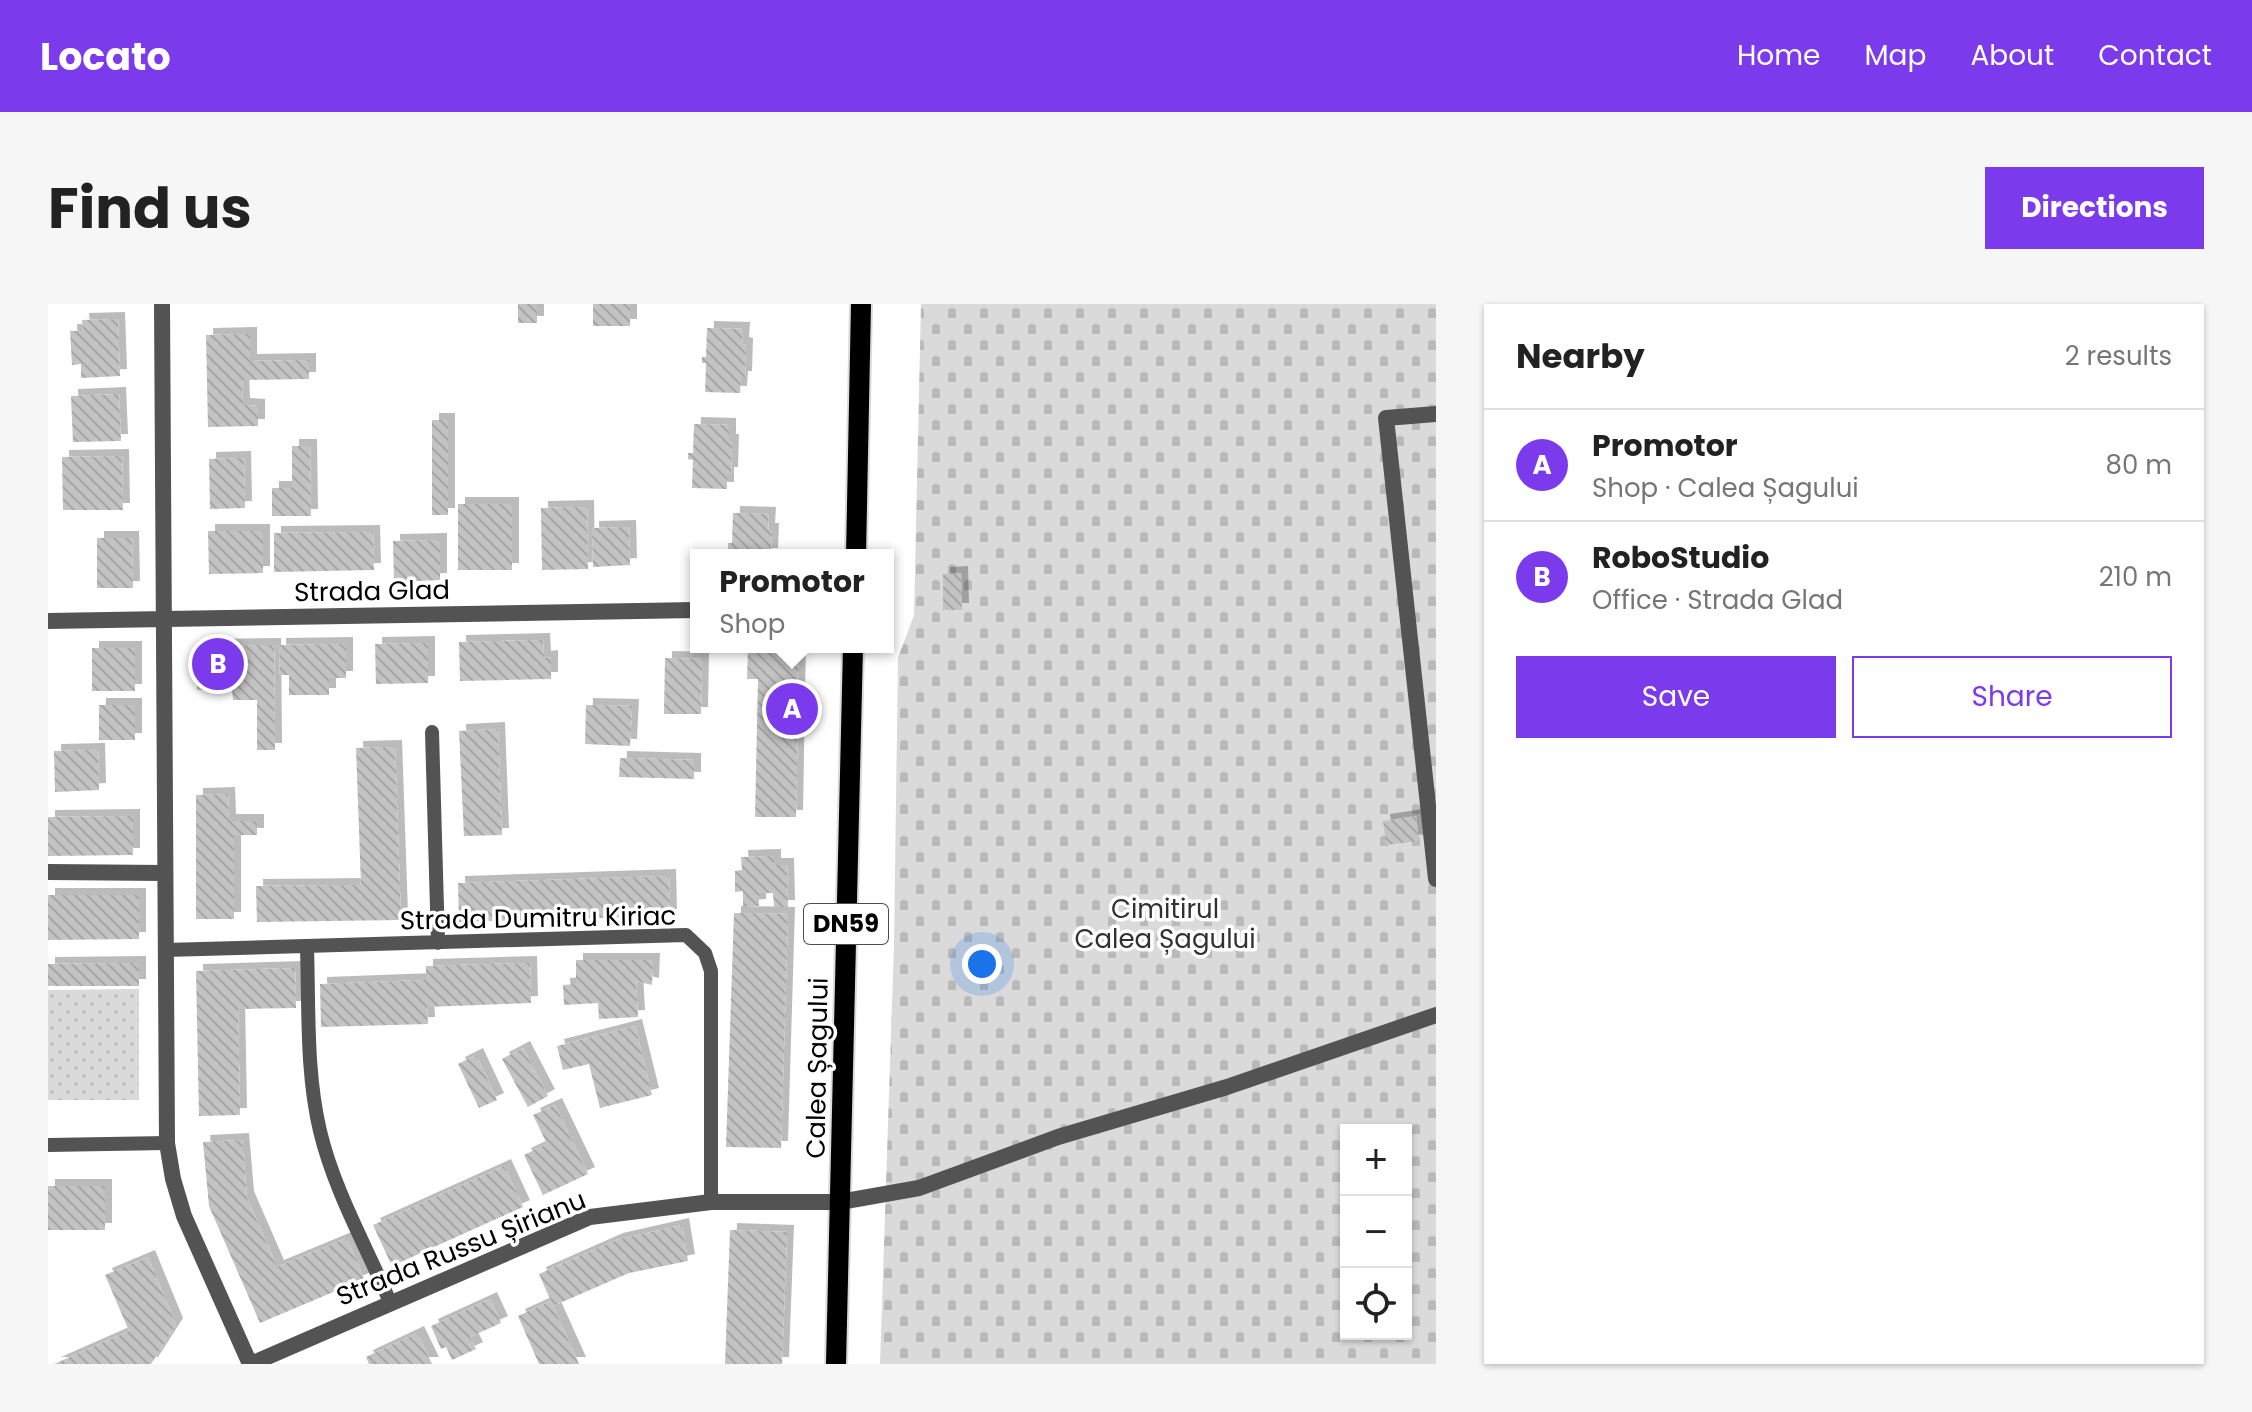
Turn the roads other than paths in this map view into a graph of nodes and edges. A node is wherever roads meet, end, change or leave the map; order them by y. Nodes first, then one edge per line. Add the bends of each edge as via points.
1 (162, 304) edge
2 (861, 304) edge
3 (1436, 414) edge
4 (856, 549) edge
5 (690, 610) edge
6 (164, 619) junction
7 (48, 621) edge
8 (853, 653) edge
9 (432, 732) dead end
10 (48, 872) edge
11 (164, 873) junction
12 (1436, 879) edge
13 (438, 943) junction
14 (307, 948) junction
15 (165, 950) junction
16 (1436, 1015) edge
17 (167, 1143) junction
18 (48, 1145) edge
19 (711, 1202) junction
20 (840, 1202) junction
21 (390, 1302) junction
22 (251, 1364) edge
23 (836, 1364) edge

1 - 6 street
2 - 4 main road
3 - 12 street via 1386,418
5 - 6 street, Strada Glad
6 - 7 street, Strada Glad
6 - 11 street
8 - 20 main road, Calea Șagului / DN59
9 - 13 lane
10 - 11 street
11 - 15 street
13 - 14 lane, Strada Dumitru Kiriac
13 - 19 lane, Strada Dumitru Kiriac via 686,935 705,953 711,971
14 - 15 lane, Strada Dumitru Kiriac
14 - 21 lane via 312,1083 321,1134
15 - 17 street
16 - 20 street, Strada Russu Șirianu via 1227,1087 1058,1137 919,1188
17 - 18 lane
17 - 22 street via 184,1216
19 - 20 street, Strada Russu Șirianu
19 - 21 street, Strada Russu Șirianu via 590,1217
20 - 23 main road, DN59
21 - 22 street, Strada Russu Șirianu

